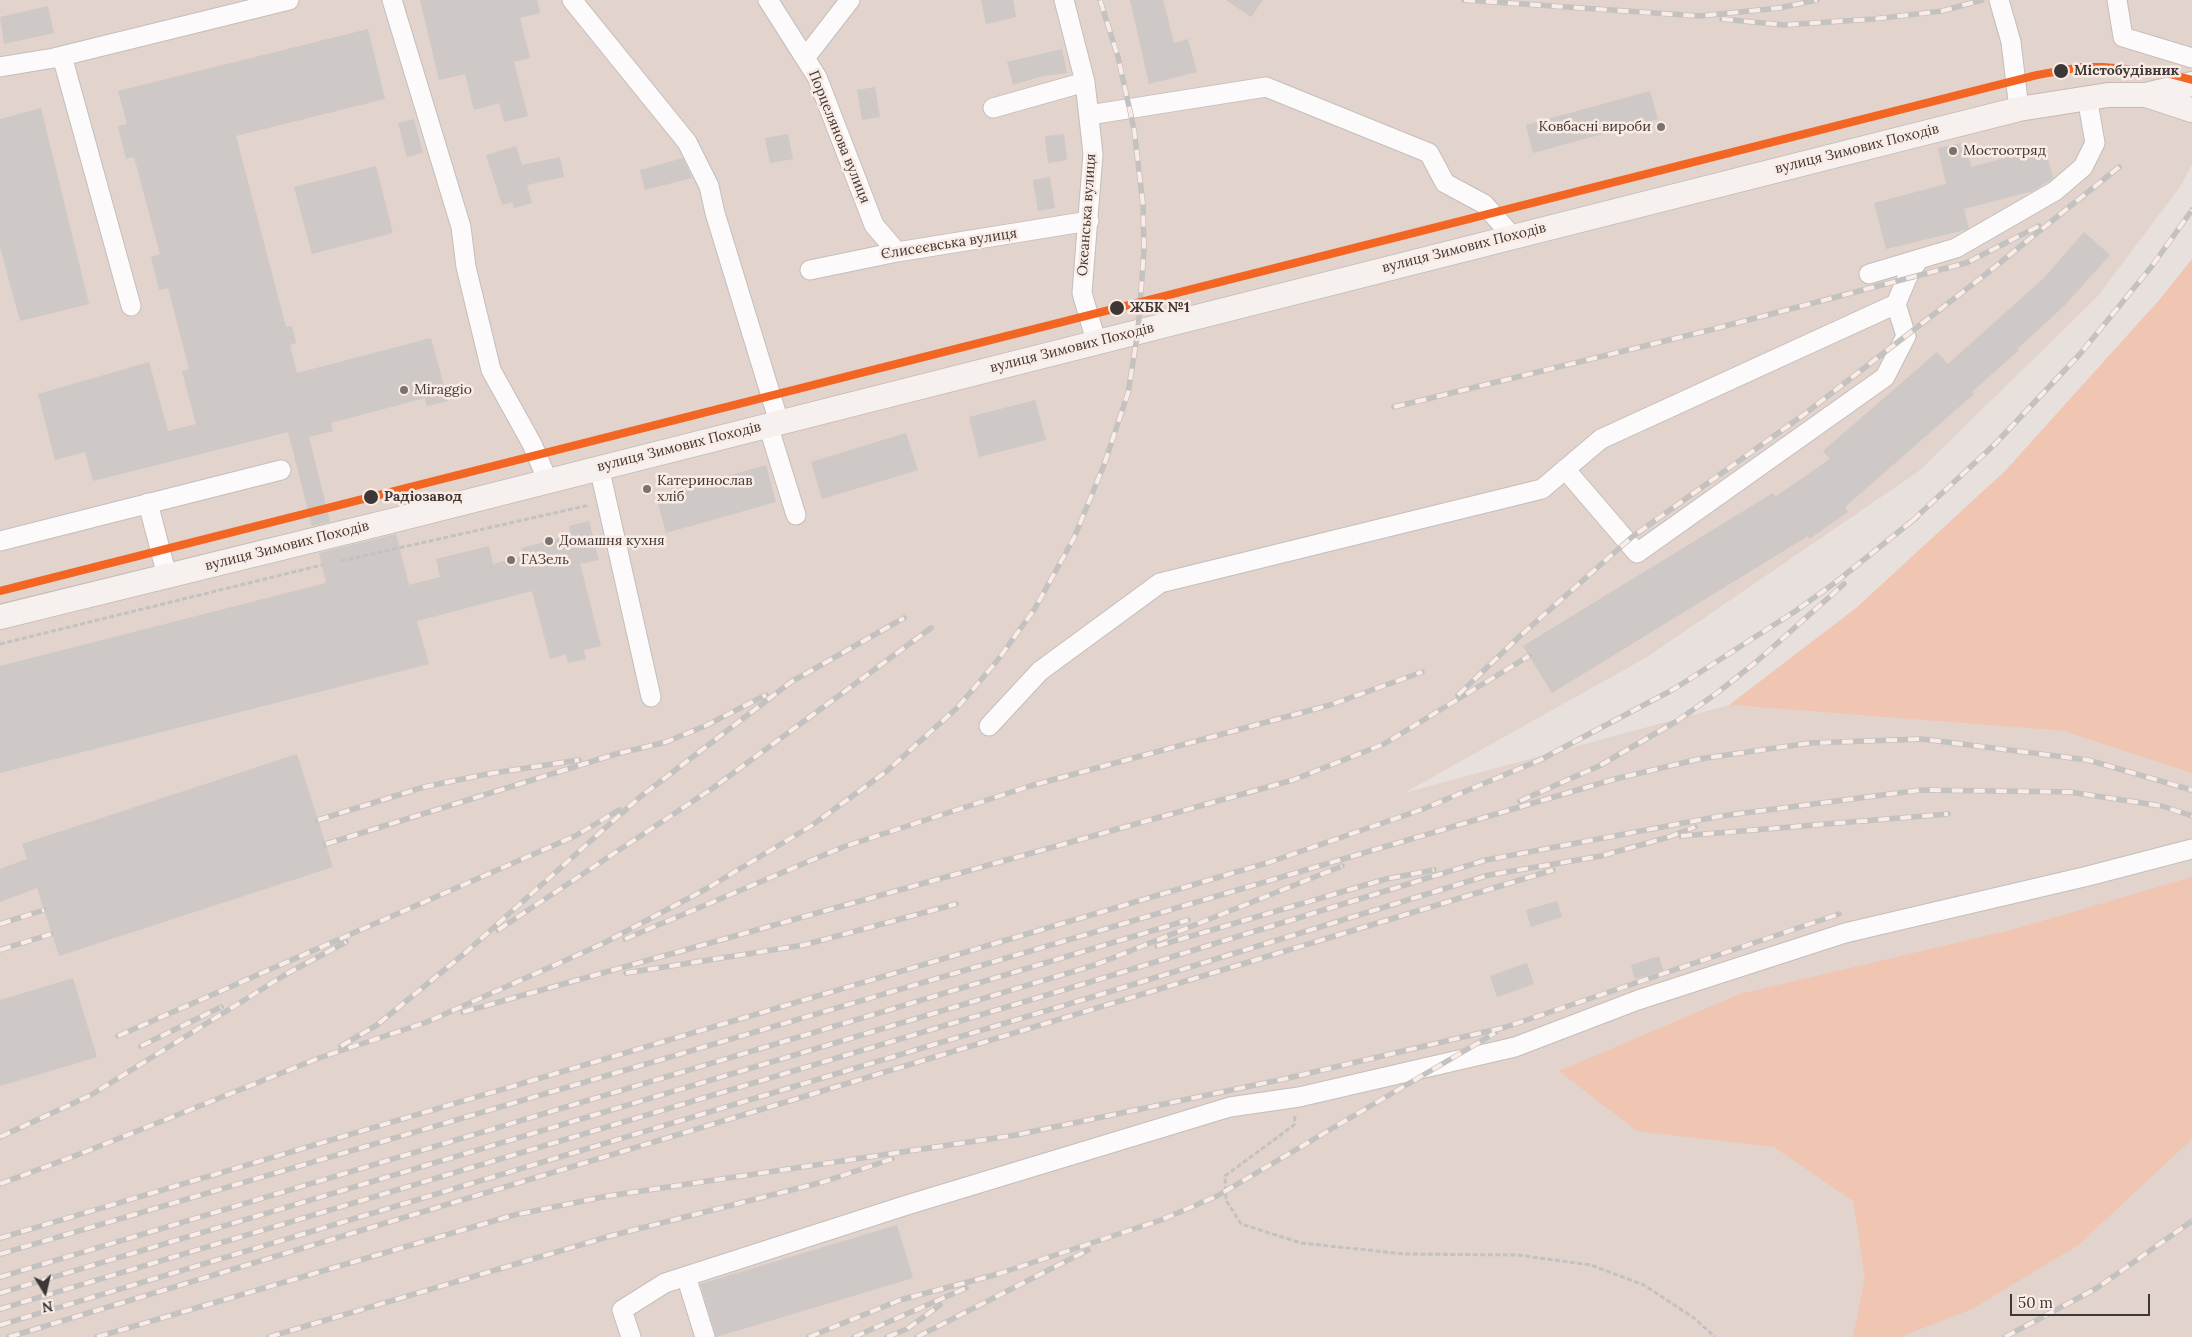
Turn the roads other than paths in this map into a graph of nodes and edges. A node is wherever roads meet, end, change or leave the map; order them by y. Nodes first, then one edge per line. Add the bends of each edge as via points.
1 (289, 0) edge
2 (392, 0) edge
3 (572, 0) edge
4 (768, 0) edge
5 (850, 0) edge
6 (1064, 0) edge
7 (2000, 0) edge
8 (2117, 0) edge
9 (62, 56) junction
10 (805, 58) junction
11 (2192, 58) edge
12 (0, 67) edge
13 (1085, 82) junction
14 (2192, 84) edge
15 (2146, 95) junction
16 (2087, 97) junction
17 (993, 108) dead end
18 (2019, 109) junction
19 (2192, 110) edge
20 (1089, 115) junction
21 (1089, 222) junction
22 (1512, 236) junction
23 (897, 252) junction
24 (1918, 260) junction
25 (810, 270) dead end
26 (1869, 274) dead end
27 (1896, 304) junction
28 (131, 306) dead end
29 (1096, 341) junction
30 (773, 423) junction
31 (599, 466) junction
32 (1565, 469) junction
33 (281, 470) dead end
34 (548, 480) junction
35 (148, 503) junction
36 (796, 515) dead end
37 (0, 541) edge
38 (167, 576) junction
39 (0, 617) edge
40 (652, 697) dead end
41 (989, 726) dead end
42 (2192, 848) edge
43 (686, 1276) junction
44 (631, 1337) edge
45 (705, 1337) edge

1 - 9 street
2 - 34 street via 462,227 466,267 490,370 532,444
3 - 30 street via 687,142 709,186
4 - 10 street
5 - 10 street, Порцелянова вулиця
6 - 13 street, Океанська вулиця
7 - 18 street via 2011,42
8 - 11 street via 2122,37
9 - 12 street
9 - 28 street
10 - 23 street, Порцелянова вулиця via 817,77 874,225
13 - 17 street
13 - 20 street, Океанська вулиця
14 - 15 main road, вулиця Зимових Походів
15 - 16 main road, вулиця Зимових Походів
15 - 19 main road, вулиця Зимових Походів
16 - 18 main road, вулиця Зимових Походів
16 - 24 street via 2095,143 2084,166 2055,191 1990,229 1956,248
18 - 22 main road, вулиця Зимових Походів
20 - 21 street, Океанська вулиця via 1093,154
20 - 22 street via 1266,87 1429,153 1445,182 1484,204
21 - 23 street, Єлисєєвська вулиця
21 - 29 street, Океанська вулиця via 1082,293
22 - 29 main road, вулиця Зимових Походів
23 - 25 street, Єлисєєвська вулиця
24 - 26 street
24 - 27 street via 1906,278
27 - 32 street via 1601,439
27 - 32 street via 1906,336 1885,377 1637,553
29 - 30 main road, вулиця Зимових Походів
30 - 31 main road, вулиця Зимових Походів
30 - 36 street
31 - 34 main road, вулиця Зимових Походів
31 - 40 street
32 - 41 street via 1542,489 1160,583 1040,671
33 - 35 street
34 - 38 main road, вулиця Зимових Походів
35 - 37 street
35 - 38 street
38 - 39 main road, вулиця Зимових Походів
42 - 43 street via 1845,933 1638,1000 1515,1047 1299,1097 1230,1107
43 - 44 street via 665,1283 622,1310
43 - 45 street

